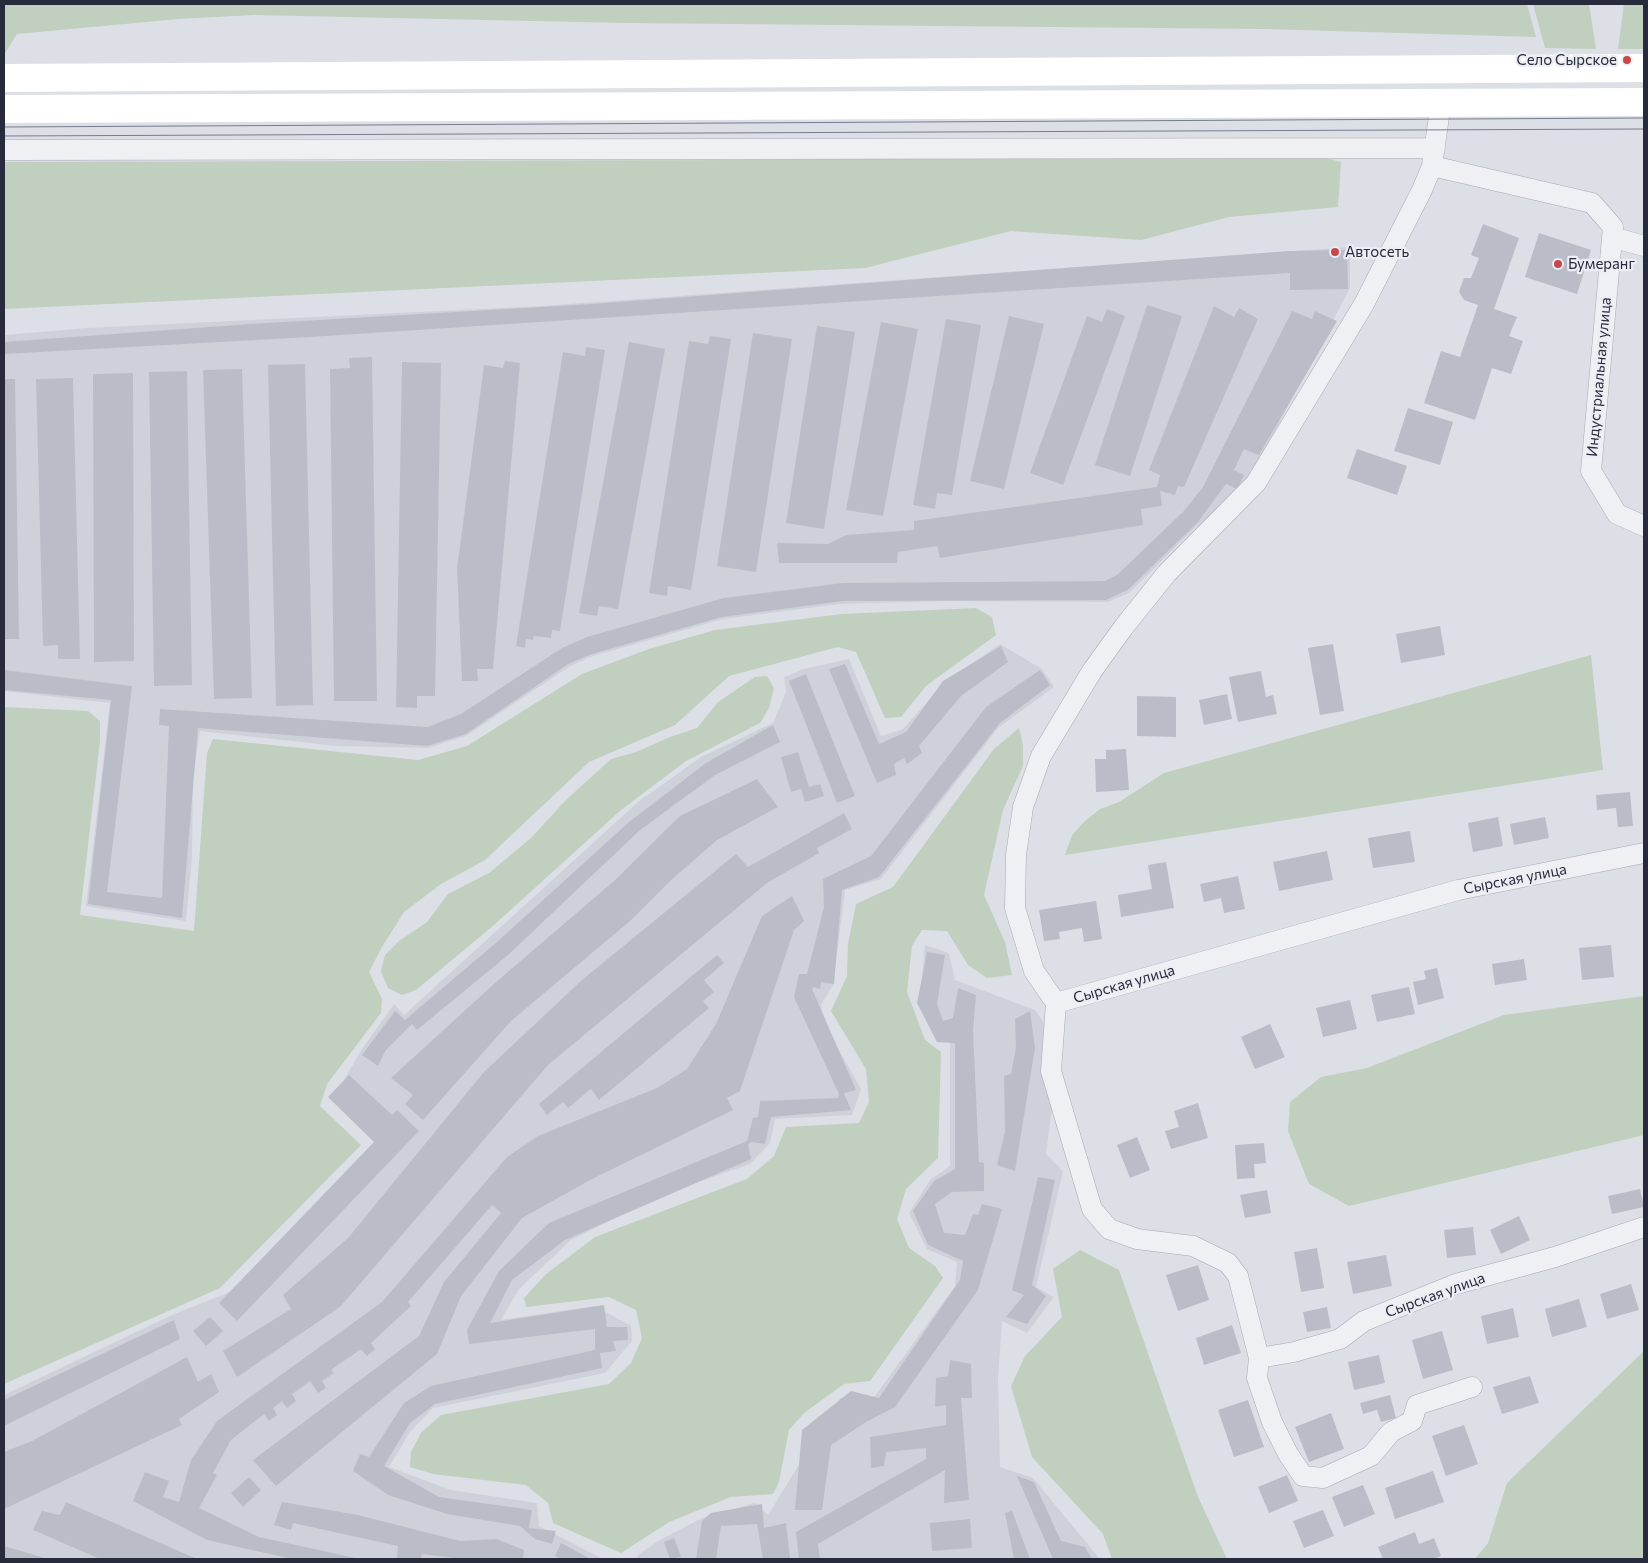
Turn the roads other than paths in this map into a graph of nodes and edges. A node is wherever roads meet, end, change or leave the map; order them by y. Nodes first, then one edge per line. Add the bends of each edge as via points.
1 (1644, 68) edge
2 (4, 78) edge
3 (1441, 102) junction
4 (1644, 102) edge
5 (4, 109) edge
6 (4, 150) edge
7 (1434, 157) junction
8 (1612, 237) junction
9 (1644, 246) edge
10 (1644, 526) edge
11 (1644, 853) edge
12 (1056, 1003) junction
13 (1644, 1227) edge
14 (1259, 1358) junction
15 (1472, 1386) dead end

1 - 2 main road
3 - 4 main road
3 - 5 main road
3 - 7 street
6 - 7 street
7 - 8 street via 1592,203 1613,227
7 - 12 street via 1364,304 1256,482 1166,573 1092,670 1041,756 1023,808 1016,854 1014,908 1034,970
8 - 9 street
8 - 10 street, Индустриальная улица via 1591,471 1617,514
11 - 12 street, Сырская улица via 1458,890
12 - 14 street, Сырская улица via 1051,1071 1092,1209 1109,1229 1137,1239 1193,1246 1228,1263 1238,1276
13 - 14 street, Сырская улица via 1555,1257 1456,1284 1364,1321 1340,1339
14 - 15 street, Сырская улица via 1257,1378 1272,1422 1303,1476 1323,1478 1371,1456 1392,1432 1412,1421 1417,1405

